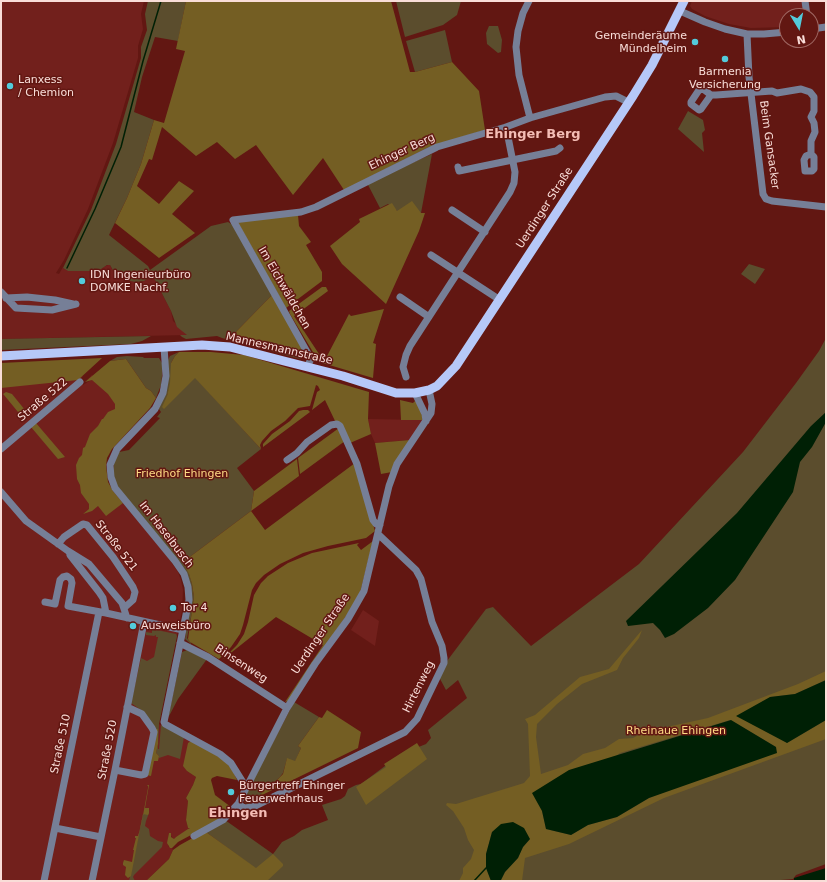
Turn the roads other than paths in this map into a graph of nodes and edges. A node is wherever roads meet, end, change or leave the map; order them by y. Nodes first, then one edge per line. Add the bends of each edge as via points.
1 (529, 1) edge
2 (684, 1) edge
3 (680, 11) junction
4 (779, 33) edge
5 (747, 34) junction
6 (751, 93) junction
7 (711, 95) dead end
8 (628, 102) junction
9 (530, 118) junction
10 (506, 127) junction
11 (560, 148) dead end
12 (812, 154) dead end
13 (512, 160) junction
14 (458, 167) dead end
15 (826, 207) edge
16 (452, 210) dead end
17 (233, 220) joint
18 (485, 232) junction
19 (431, 255) dead end
20 (458, 273) junction
21 (3, 295) edge
22 (400, 298) dead end
23 (500, 300) junction
24 (429, 316) junction
25 (164, 347) junction
26 (1, 356) edge
27 (307, 367) junction
28 (406, 377) dead end
29 (80, 382) dead end
30 (429, 390) junction
31 (415, 393) junction
32 (426, 421) junction
33 (1, 449) edge
34 (288, 460) dead end
35 (1, 492) edge
36 (380, 525) junction
37 (378, 534) junction
38 (58, 544) junction
39 (68, 551) junction
40 (45, 602) dead end
41 (124, 608) junction
42 (103, 613) junction
43 (127, 618) junction
44 (144, 622) junction
45 (183, 630) junction
46 (180, 643) junction
47 (127, 707) junction
48 (287, 708) junction
49 (115, 770) junction
50 (246, 787) junction
51 (238, 804) junction
52 (55, 828) junction
53 (194, 836) dead end
54 (101, 837) junction
55 (44, 881) edge
56 (92, 881) edge

1 - 9 street via 522,18 516,47 518,75
2 - 3 main road, Uerdinger Straße
3 - 5 street via 724,29
3 - 8 main road, Uerdinger Straße via 652,65
4 - 5 street
5 - 6 street, Beim Gansacker
6 - 7 street, Beim Gansacker
6 - 12 street, Beim Gansacker via 801,89 812,94 814,111 811,117 815,132 811,140
6 - 15 street, Beim Gansacker via 763,194 766,199
8 - 9 street, Ehinger Berg via 616,96 605,97
8 - 23 main road, Uerdinger Straße
9 - 10 street, Ehinger Berg
10 - 13 street
10 - 17 street, Ehinger Berg via 436,147 316,207 301,212
11 - 13 street
13 - 14 street via 459,171
13 - 18 street via 514,183
16 - 18 street
17 - 27 street, Im Eichwäldchen via 311,359
18 - 20 street
19 - 20 street
20 - 23 street
20 - 24 street
21 - 21 street via 16,308 52,310 76,304
22 - 24 street
23 - 30 main road, Uerdinger Straße via 456,366 444,381
24 - 28 street via 406,355 403,367
25 - 26 main road, Mannesmannstraße
25 - 27 main road, Mannesmannstraße via 202,345 230,348
25 - 45 street, Im Haselbusch via 166,376 163,393 155,409 117,449 110,465 115,488 184,574 189,600
27 - 31 main road, Mannesmannstraße via 396,393
29 - 33 street, Straße 522
30 - 31 main road, Mannesmannstraße
30 - 32 street, Uerdinger Straße via 432,404 431,413
31 - 32 street
32 - 36 street, Uerdinger Straße via 397,464
34 - 36 street via 331,425 340,426 357,464 373,520
35 - 38 street via 26,521
36 - 37 street, Uerdinger Straße
37 - 48 street, Uerdinger Straße via 364,591 348,619
37 - 51 street, Hirtenweg via 416,570 442,646 444,663 417,719 405,732 253,807 244,808
38 - 39 street
38 - 41 street, Straße 521 via 64,537 87,524 134,587 133,600
39 - 41 street via 89,564
39 - 42 street via 100,592 103,598
40 - 42 street via 55,604 60,580 67,576 72,583 68,606
41 - 43 street
42 - 43 street
42 - 52 street, Straße 510
43 - 44 street
44 - 45 street
44 - 47 street, Straße 520
45 - 46 street, Im Haselbusch
46 - 48 street, Binsenweg via 208,657
46 - 50 street, Im Haselbusch via 164,722 220,754 231,763
47 - 49 street, Straße 520
47 - 49 street via 142,714 154,732 145,774
48 - 50 street, Uerdinger Straße
49 - 54 street, Straße 520
50 - 51 street, Uerdinger Straße
51 - 53 street, Uerdinger Straße via 223,820
52 - 54 street
52 - 55 street, Straße 510
54 - 56 street, Straße 520

